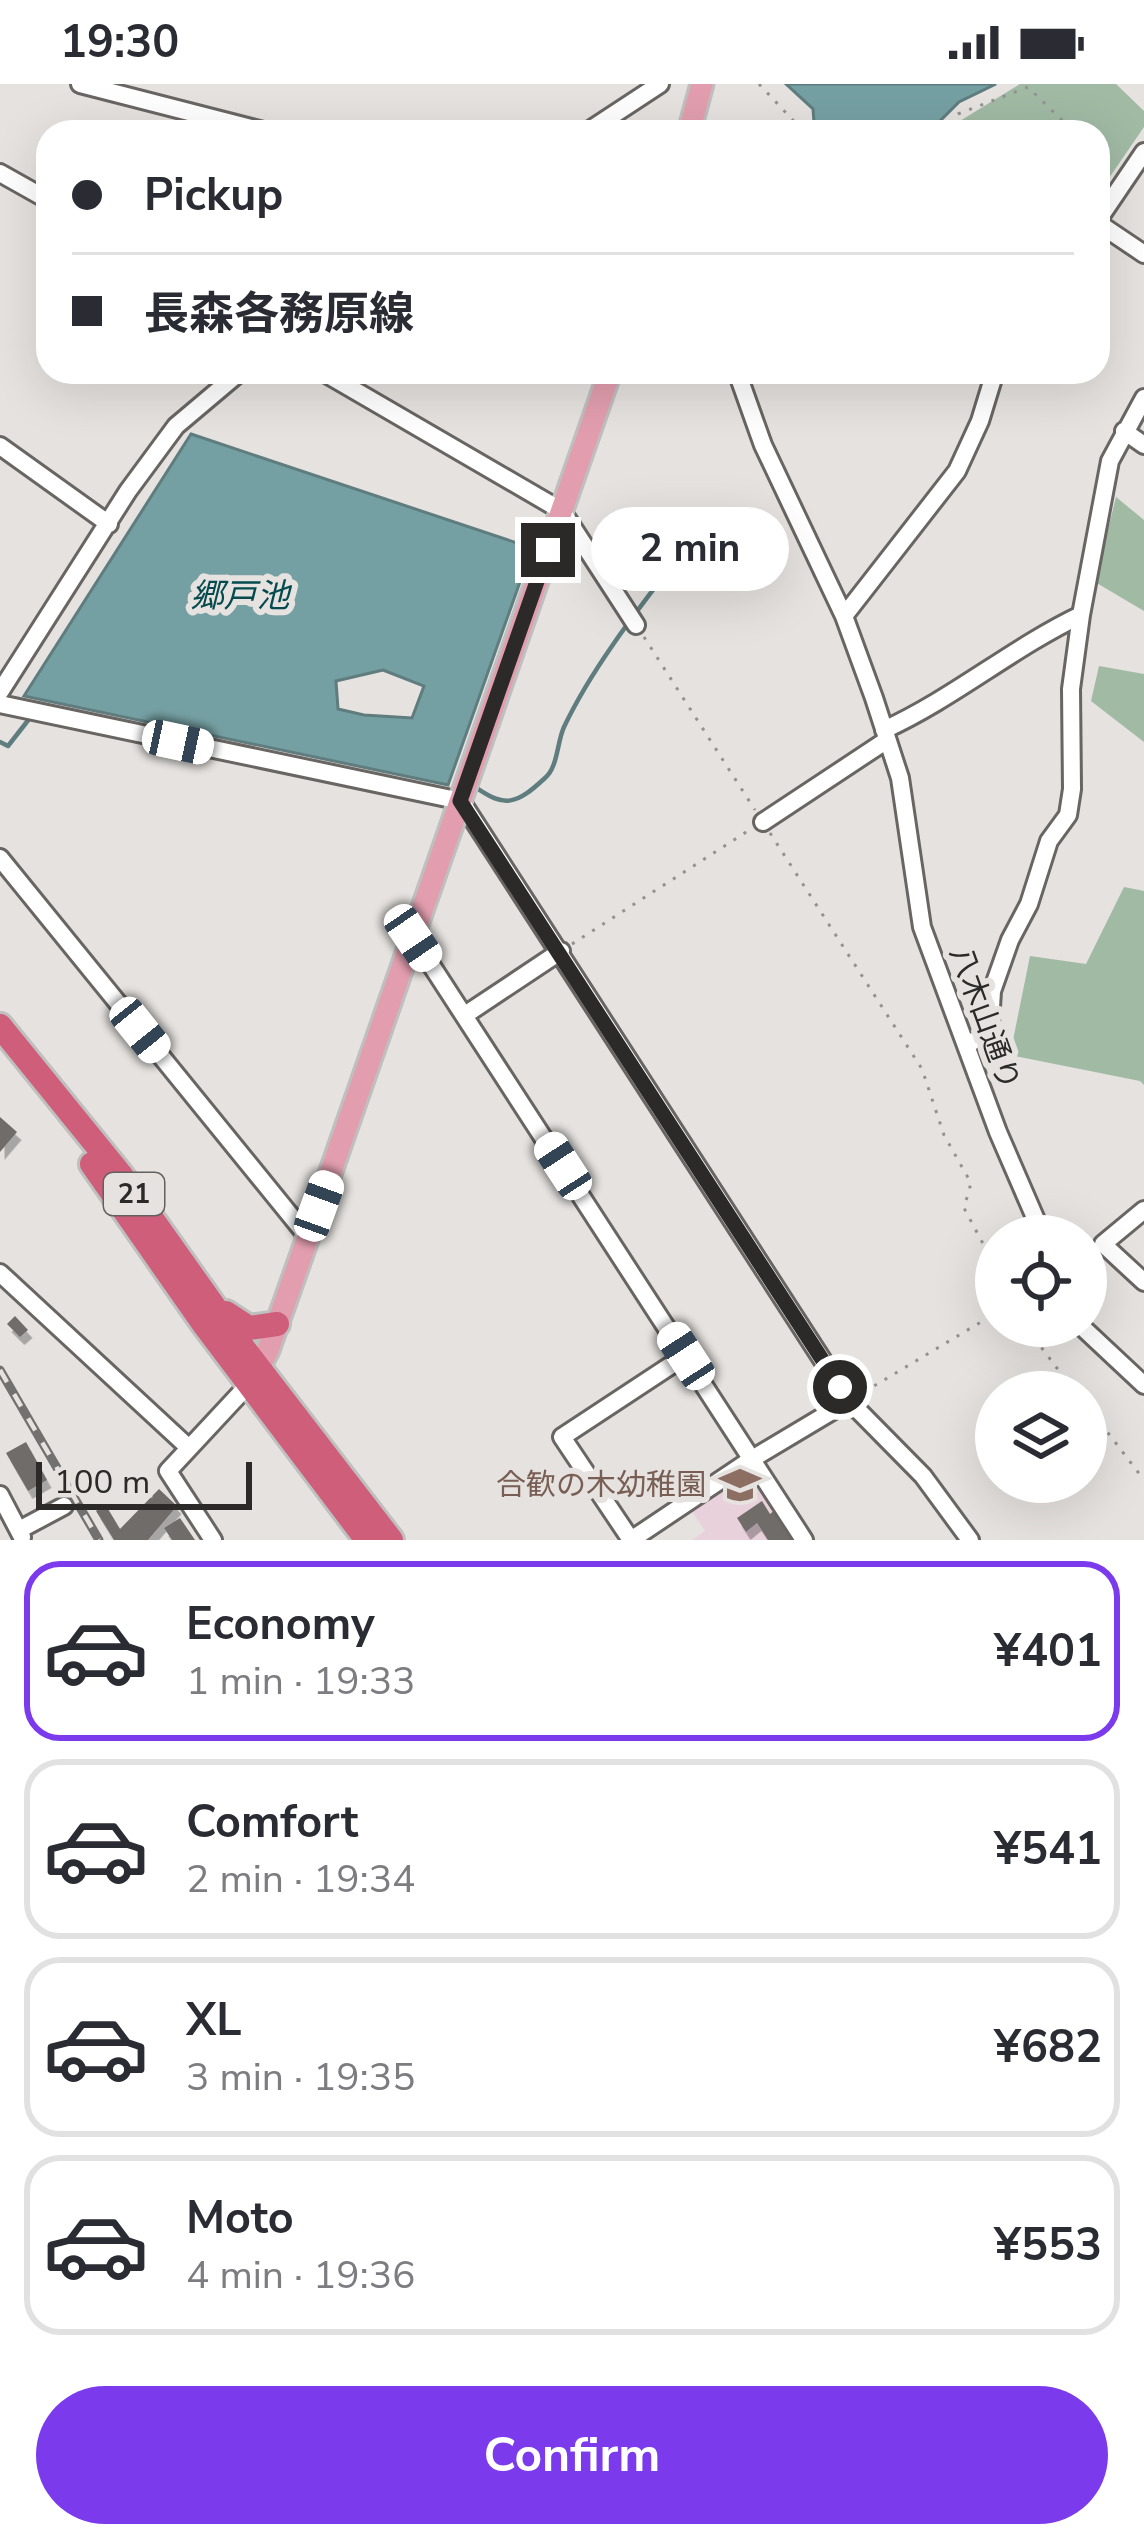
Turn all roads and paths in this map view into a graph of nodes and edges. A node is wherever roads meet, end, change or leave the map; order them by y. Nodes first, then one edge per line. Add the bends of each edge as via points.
1 (80, 84) edge
2 (660, 84) edge
3 (702, 84) edge
4 (759, 84) edge
5 (220, 120) edge
6 (604, 120) edge
7 (692, 120) edge
8 (793, 120) edge
9 (953, 120) edge
10 (1061, 120) edge
11 (1144, 152) edge
12 (1110, 167) edge
13 (0, 172) edge
14 (1124, 181) junction
15 (36, 193) edge
16 (1110, 203) edge
17 (1110, 230) edge
18 (1144, 254) edge
19 (226, 384) edge
20 (344, 384) edge
21 (606, 384) edge
22 (741, 384) edge
23 (991, 384) edge
24 (1144, 398) edge
25 (1124, 431) junction
26 (1144, 445) edge
27 (0, 446) edge
28 (562, 511) junction
29 (109, 524) junction
30 (1081, 615) junction
31 (844, 616) junction
32 (632, 619) joint
33 (0, 692) edge
34 (0, 704) edge
35 (886, 735) junction
36 (465, 787) junction
37 (763, 822) junction
38 (0, 858) edge
39 (413, 938) junction
40 (561, 951) junction
41 (466, 1015) junction
42 (0, 1026) edge
43 (967, 1045) junction
44 (0, 1050) edge
45 (1144, 1210) edge
46 (1034, 1215) edge
47 (975, 1229) edge
48 (308, 1237) junction
49 (0, 1273) edge
50 (1144, 1282) edge
51 (199, 1286) junction
52 (277, 1324) junction
53 (975, 1326) edge
54 (1041, 1347) edge
55 (1104, 1347) edge
56 (686, 1356) junction
57 (1059, 1371) edge
58 (254, 1376) junction
59 (1144, 1384) edge
60 (849, 1401) junction
61 (1107, 1432) edge
62 (188, 1448) junction
63 (752, 1459) junction
64 (1144, 1480) edge
65 (0, 1495) edge
66 (64, 1506) dead end
67 (21, 1535) edge
68 (213, 1540) edge
69 (367, 1540) edge
70 (391, 1540) edge
71 (631, 1540) edge
72 (804, 1540) edge
73 (970, 1540) edge

1 - 5 street
2 - 6 street
3 - 7 main road
4 - 8 path
9 - 10 path via 1028,88
11 - 14 street
12 - 14 path
13 - 15 street
14 - 16 street
17 - 18 street
19 - 29 street via 176,426
20 - 28 street
21 - 28 main road
22 - 31 street
23 - 31 street via 957,471
24 - 25 street
25 - 26 street
25 - 30 street via 1109,461
27 - 29 street
28 - 32 street
28 - 36 main road
29 - 33 street
30 - 35 street
30 - 43 street via 1067,815 1049,841 998,974 990,1024
31 - 35 street
32 - 37 path
34 - 36 street
35 - 37 street
35 - 43 street, 八木山通り via 919,914
36 - 39 main road
36 - 40 street
37 - 40 path
37 - 47 path via 922,1069 971,1183 964,1208
38 - 48 street
39 - 41 street
39 - 48 main road
40 - 41 street
40 - 60 street
41 - 56 street
42 - 51 highway, 21
43 - 46 street, 八木山通り
44 - 58 highway, 21
45 - 50 street via 1103,1244
48 - 52 main road
49 - 62 street
51 - 52 highway via 233,1321 259,1329
51 - 58 highway, 21
52 - 58 main road
53 - 60 path
54 - 57 path
55 - 59 street
56 - 63 street
56 - 71 street via 562,1436
58 - 62 street
58 - 69 highway, 21
58 - 70 highway, 21
60 - 63 street
60 - 73 street via 923,1476
61 - 64 path
62 - 68 street via 168,1471
63 - 71 street
63 - 72 street
65 - 67 street
66 - 67 street

